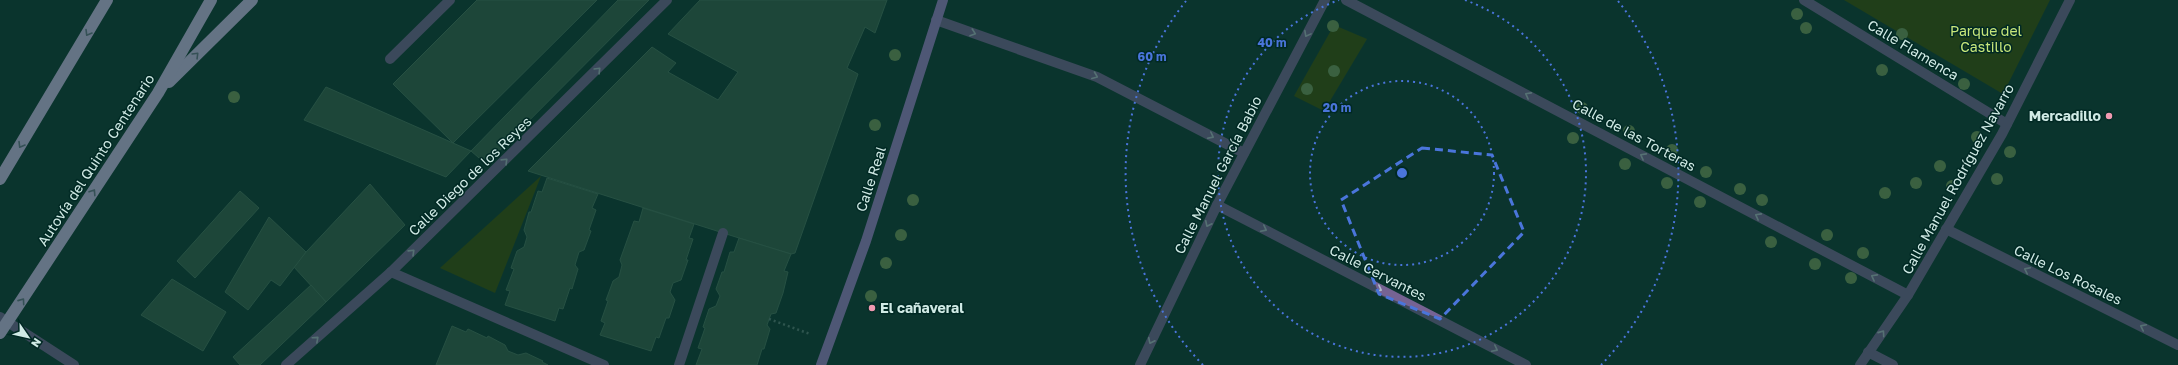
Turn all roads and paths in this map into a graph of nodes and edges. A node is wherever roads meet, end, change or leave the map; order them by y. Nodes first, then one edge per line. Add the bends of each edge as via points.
1 (108, 0) edge
2 (211, 0) edge
3 (252, 0) edge
4 (450, 0) edge
5 (667, 0) edge
6 (942, 0) edge
7 (1326, 0) edge
8 (1346, 0) edge
9 (1804, 0) edge
10 (2070, 0) edge
11 (936, 20) junction
12 (390, 59) dead end
13 (158, 93) junction
14 (2007, 124) junction
15 (1244, 153) junction
16 (0, 179) edge
17 (1217, 205) junction
18 (1946, 229) junction
19 (723, 233) dead end
20 (391, 272) junction
21 (1908, 295) junction
22 (0, 317) edge
23 (769, 319) dead end
24 (0, 333) edge
25 (830, 341) junction
26 (2178, 345) edge
27 (1868, 352) junction
28 (74, 365) edge
29 (286, 365) edge
30 (604, 365) edge
31 (679, 365) edge
32 (821, 365) edge
33 (1140, 365) edge
34 (1526, 365) edge
35 (1860, 365) edge
36 (1893, 365) edge

1 -> 16 highway
2 - 13 highway, Autovía del Quinto Centenario
13 -> 3 highway
4 - 12 street
20 -> 5 street, Calle Diego de los Reyes
6 - 11 main road, Calle Real
7 -> 15 street, Calle Manuel García Babio
21 -> 8 street, Calle de las Torteras
9 - 14 street, Calle Flamenca
10 - 14 street, Calle Manuel Rodríguez Navarro
11 -> 15 street via 1097,77
11 - 25 main road, Calle Real via 866,241
24 -> 13 highway, Autovía del Quinto Centenario
14 - 18 street, Calle Manuel Rodríguez Navarro
15 - 17 street, Calle Manuel García Babio
17 -> 33 street, Calle Manuel García Babio
17 -> 34 street, Calle Cervantes
18 - 21 street, Calle Manuel Rodríguez Navarro
26 -> 18 street, Calle Los Rosales
19 - 31 street
29 -> 20 street, Calle Diego de los Reyes
20 - 30 street
27 -> 21 street, Calle Manuel Rodríguez Navarro
22 - 28 street
23 - 25 path
25 - 32 main road, Calle Real
27 - 35 street, Calle Manuel Rodríguez Navarro
27 - 36 street

